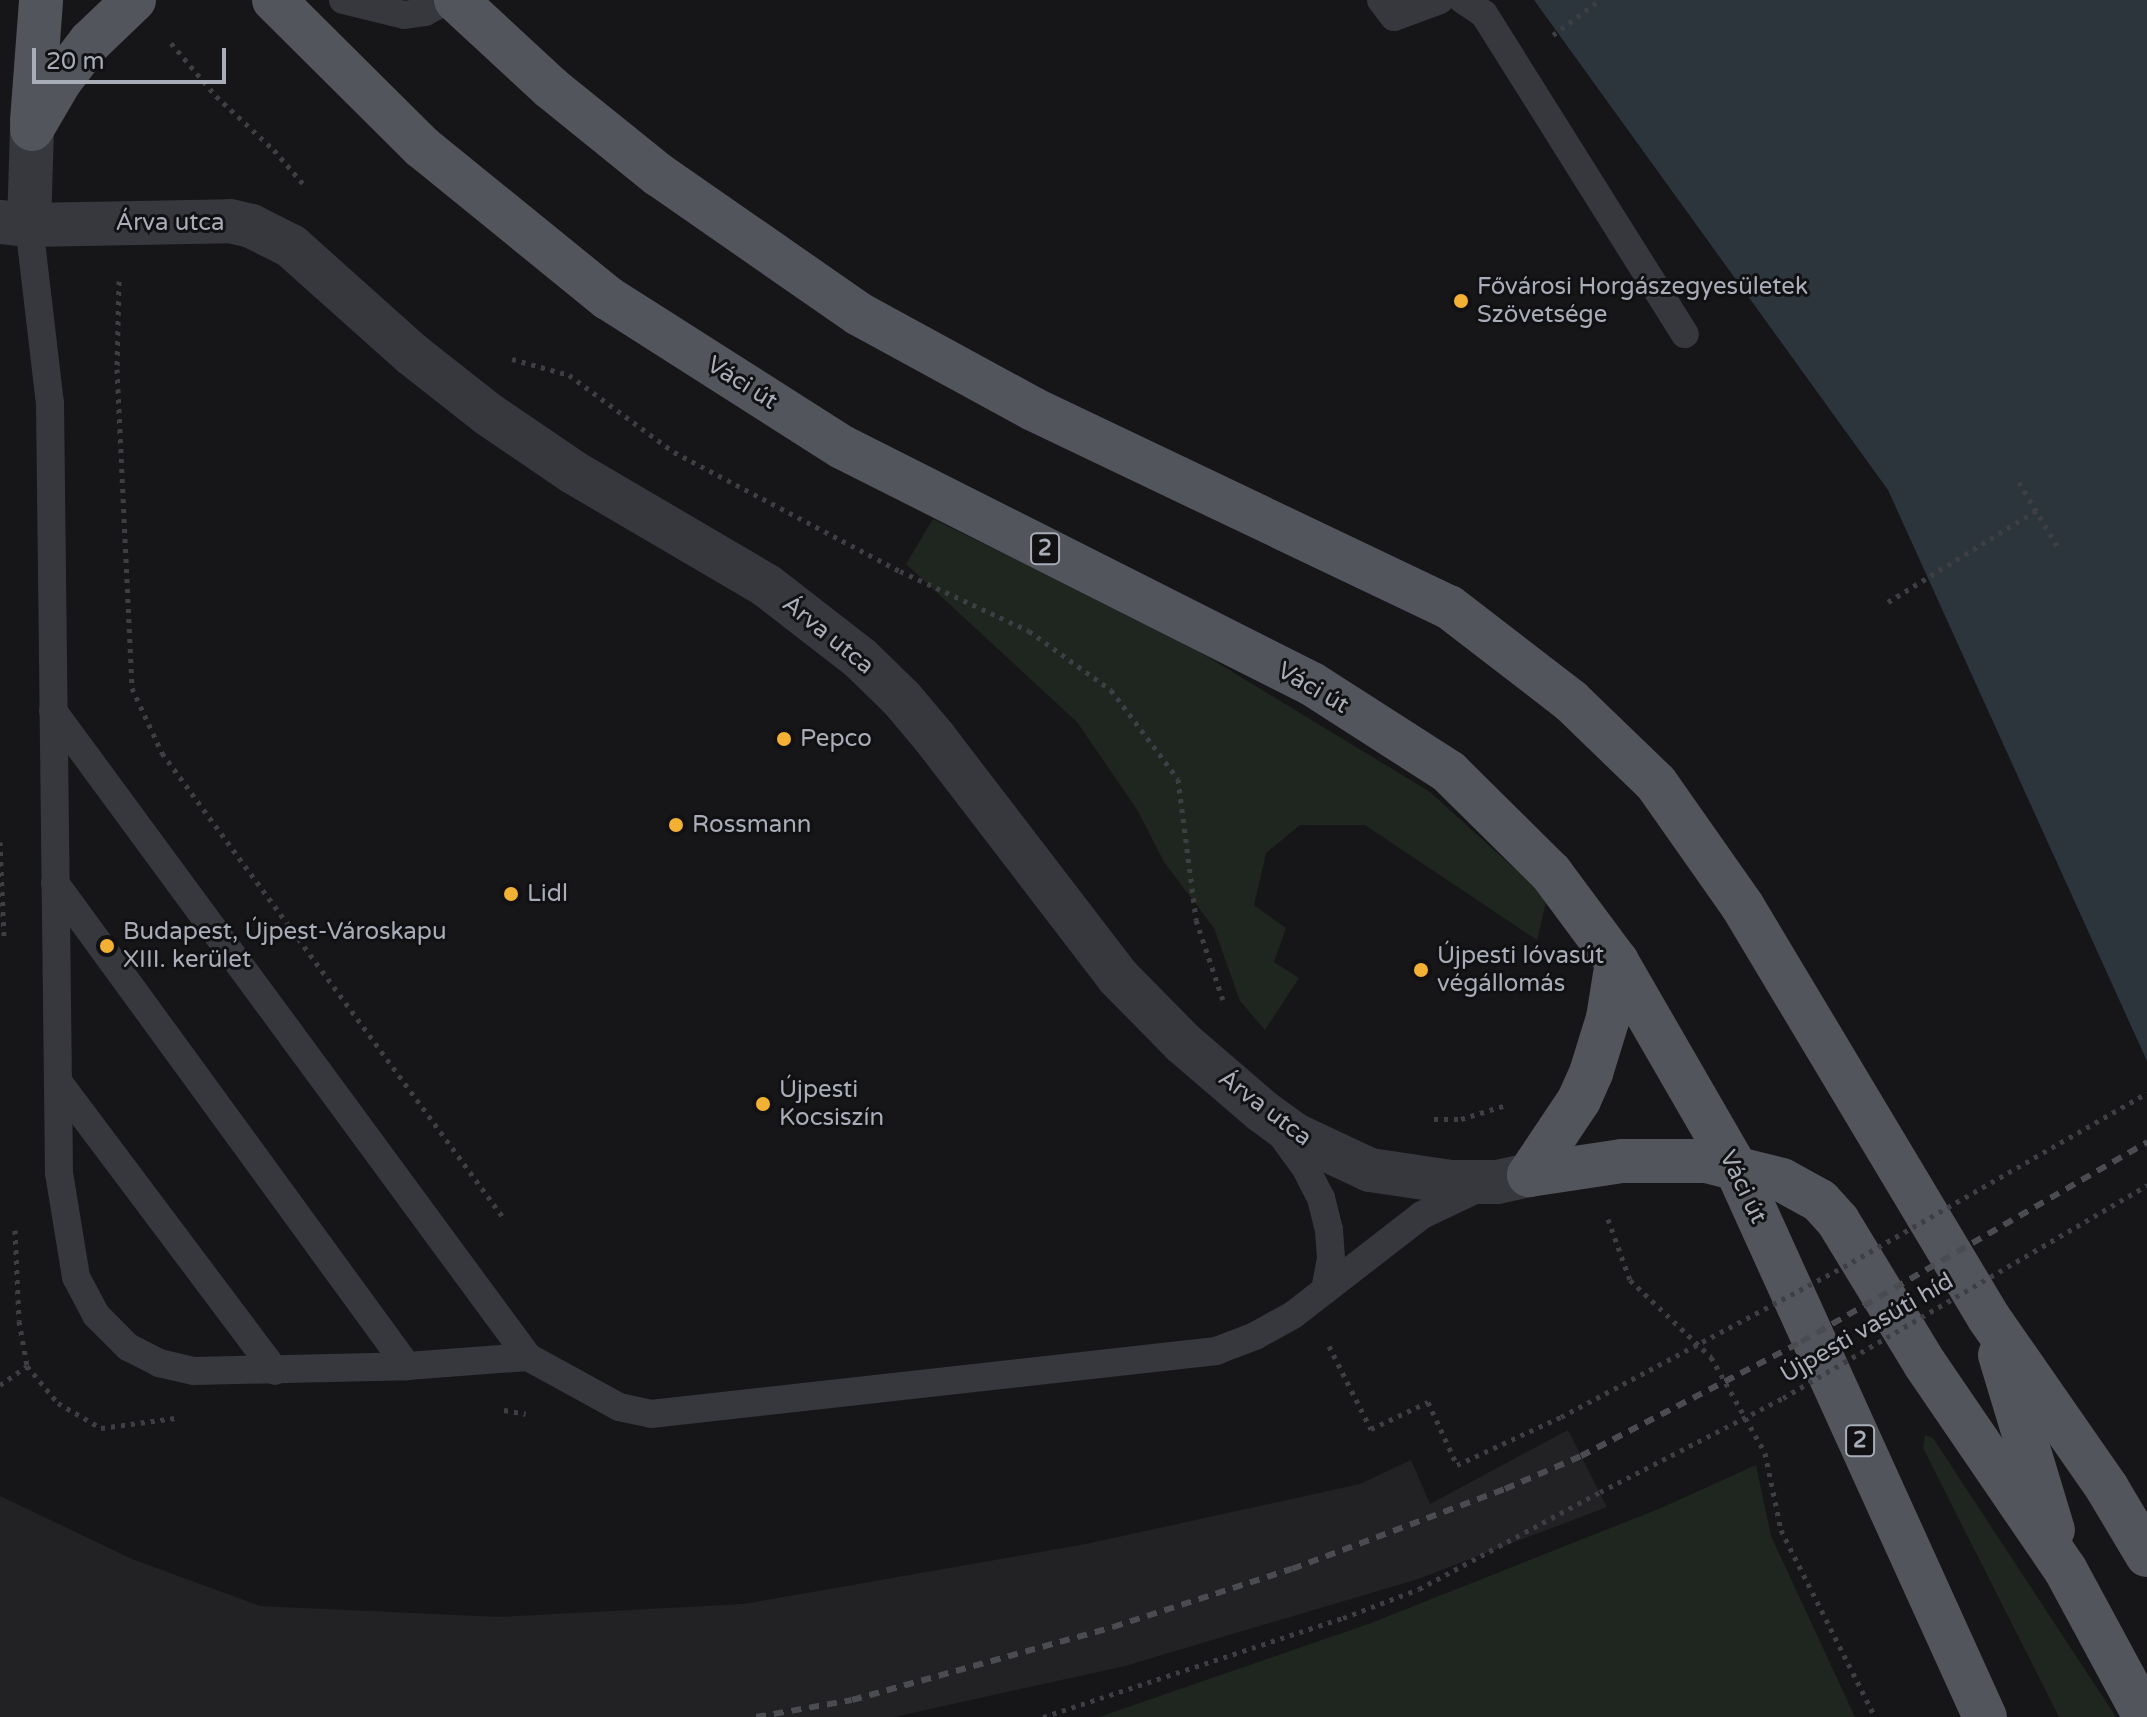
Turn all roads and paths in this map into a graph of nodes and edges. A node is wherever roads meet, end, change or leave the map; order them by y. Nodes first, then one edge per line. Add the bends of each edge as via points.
1 (41, 0) edge
2 (134, 0) edge
3 (274, 0) edge
4 (343, 0) edge
5 (448, 0) edge
6 (456, 0) edge
7 (1381, 0) edge
8 (1440, 0) edge
9 (1463, 0) edge
10 (1600, 0) edge
11 (1546, 40) dead end
12 (32, 129) junction
13 (314, 197) dead end
14 (121, 222) junction
15 (15, 224) edge
16 (1685, 334) dead end
17 (498, 355) dead end
18 (2019, 482) dead end
19 (2037, 510) junction
20 (2057, 546) dead end
21 (1888, 602) dead end
22 (53, 711) junction
23 (55, 883) junction
24 (1617, 962) junction
25 (1228, 1015) dead end
26 (59, 1083) junction
27 (2147, 1093) edge
28 (1262, 1111) junction
29 (1430, 1119) dead end
30 (1569, 1150) junction
31 (1735, 1166) junction
32 (1513, 1178) junction
33 (2147, 1185) edge
34 (503, 1217) dead end
35 (1325, 1290) junction
36 (1989, 1318) junction
37 (1324, 1335) dead end
38 (528, 1357) junction
39 (27, 1366) dead end
40 (407, 1366) junction
41 (275, 1371) junction
42 (0, 1385) edge
43 (2147, 1555) edge
44 (2065, 1569) junction
45 (1043, 1717) edge
46 (1875, 1717) edge
47 (1985, 1717) edge
48 (2145, 1717) edge

1 - 12 main road
2 - 12 main road via 60,81
2 - 13 path via 216,96 274,150
3 - 24 main road, Váci út / 2 via 422,147 608,298 842,447 1312,684 1449,772 1551,873
4 - 5 lane via 404,15
6 - 36 main road via 551,88 659,175 859,314 1033,409 1449,607 1571,701 1656,783 1743,907
7 - 8 lane via 1394,17
9 - 16 lane via 1484,14
10 - 11 path
12 - 15 street
14 - 15 street, Árva utca
14 - 28 street, Árva utca via 230,221 271,234 324,272 413,355 488,414 812,618 882,679 934,737 1118,977 1183,1043
14 - 34 path via 117,369 132,688 162,753
15 - 22 lane via 50,403
17 - 25 path via 569,375 674,452 900,571 1029,631 1111,690 1178,779 1196,920
18 - 19 path
19 - 20 path
19 - 21 path
22 - 23 lane
22 - 38 lane
23 - 26 lane
23 - 40 lane
24 - 30 main road via 1600,1046 1579,1100
24 - 31 main road, Váci út / 2
26 - 41 lane
26 - 41 lane via 59,1173 76,1277 96,1315 128,1347 159,1363 194,1371
27 - 37 path, bridge via 1852,1262 1561,1417 1457,1465 1428,1402 1371,1429
28 - 32 street, Árva utca via 1295,1135 1370,1170 1409,1178
28 - 35 lane via 1305,1167 1321,1198 1331,1259
29 - 30 path via 1461,1119 1536,1089
30 - 31 main road
30 - 32 main road
30 - 46 path via 1608,1220 1630,1280 1711,1357 1765,1453 1781,1530
31 - 44 main road via 1804,1189 1838,1221 1925,1364
31 - 47 main road, Váci út / 2
32 - 35 lane via 1422,1215
33 - 45 path, Újpesti vasúti híd, bridge via 1783,1398 1419,1589
35 - 38 lane via 1293,1315 1216,1351 651,1414 593,1396
36 - 43 main road
36 - 44 main road
38 - 40 lane
39 - 42 path
40 - 41 lane
44 - 48 main road

